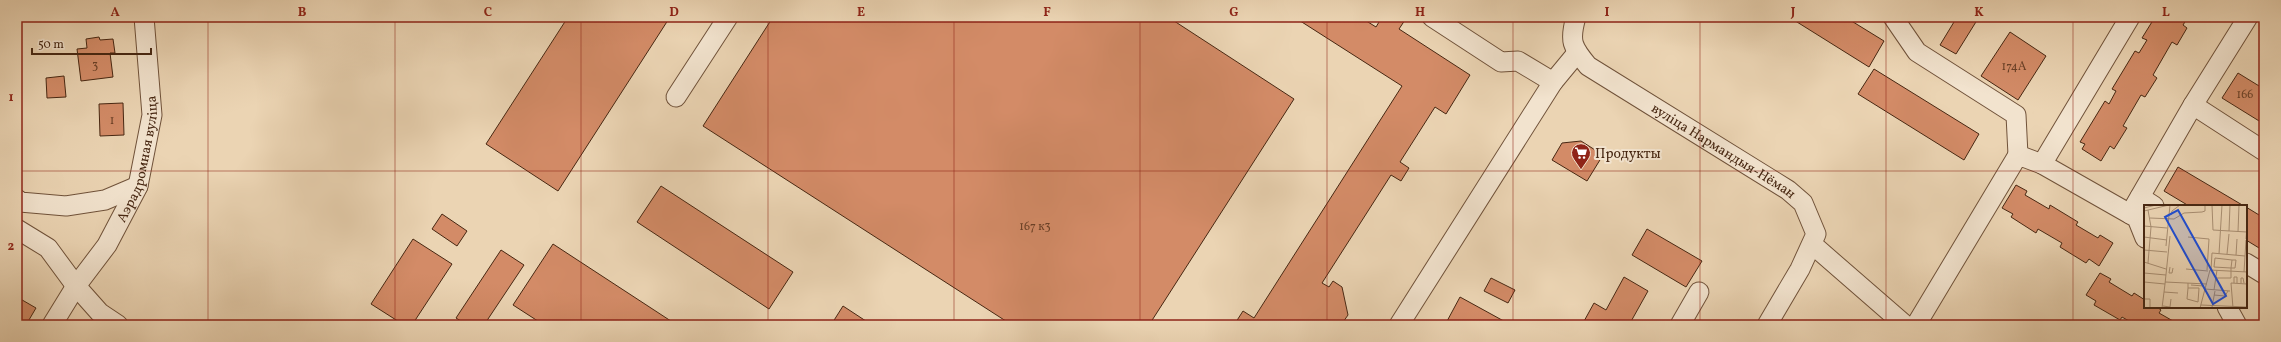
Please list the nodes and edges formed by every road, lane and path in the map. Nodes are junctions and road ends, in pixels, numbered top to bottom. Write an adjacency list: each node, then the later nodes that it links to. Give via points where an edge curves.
1 (144, 17): 17 (street, Аэрадромная вуліца, via 152,115)
2 (728, 17): 12 (street)
3 (1432, 17): 11 (street, via 1501,62 1518,61)
4 (1576, 17): 10 (street, вуліца Нармандыя-Нёман, via 1571,35)
5 (1893, 17): 15 (street, via 1917,52 2016,115)
6 (2130, 17): 16 (street)
7 (2248, 17): 13 (street)
8 (2257, 17): 9 (street)
9 (2264, 21)
10 (1577, 53): 11 (street); 23 (street, вуліца Нармандыя-Нёман, via 1588,66 1788,190 1803,203 1816,234)
11 (1553, 82): 31 (street)
12 (676, 97)
13 (2193, 105): 14 (street); 19 (street)
14 (2264, 151)
15 (2018, 155): 16 (street); 35 (street)
16 (2042, 164): 20 (street)
17 (138, 186): 18 (street, via 105,200 66,206 20,202); 26 (street, Аэрадромная вуліца, via 107,245)
18 (17, 199)
19 (2147, 202): 20 (street)
20 (2130, 214): 22 (street, via 2137,218)
21 (17, 229): 26 (street, via 48,248)
22 (2144, 236)
23 (1813, 244): 33 (street); 34 (street)
24 (2247, 264): 25 (street)
25 (2264, 274)
26 (76, 286): 29 (street, Аэрадромная вуліца); 30 (street, via 100,313)
27 (1699, 292): 32 (street)
28 (2228, 308): 36 (street)
29 (52, 325)
30 (118, 325)
31 (1399, 325)
32 (1680, 325)
33 (1767, 325)
34 (1905, 325)
35 (1916, 325)
36 (2237, 325)

